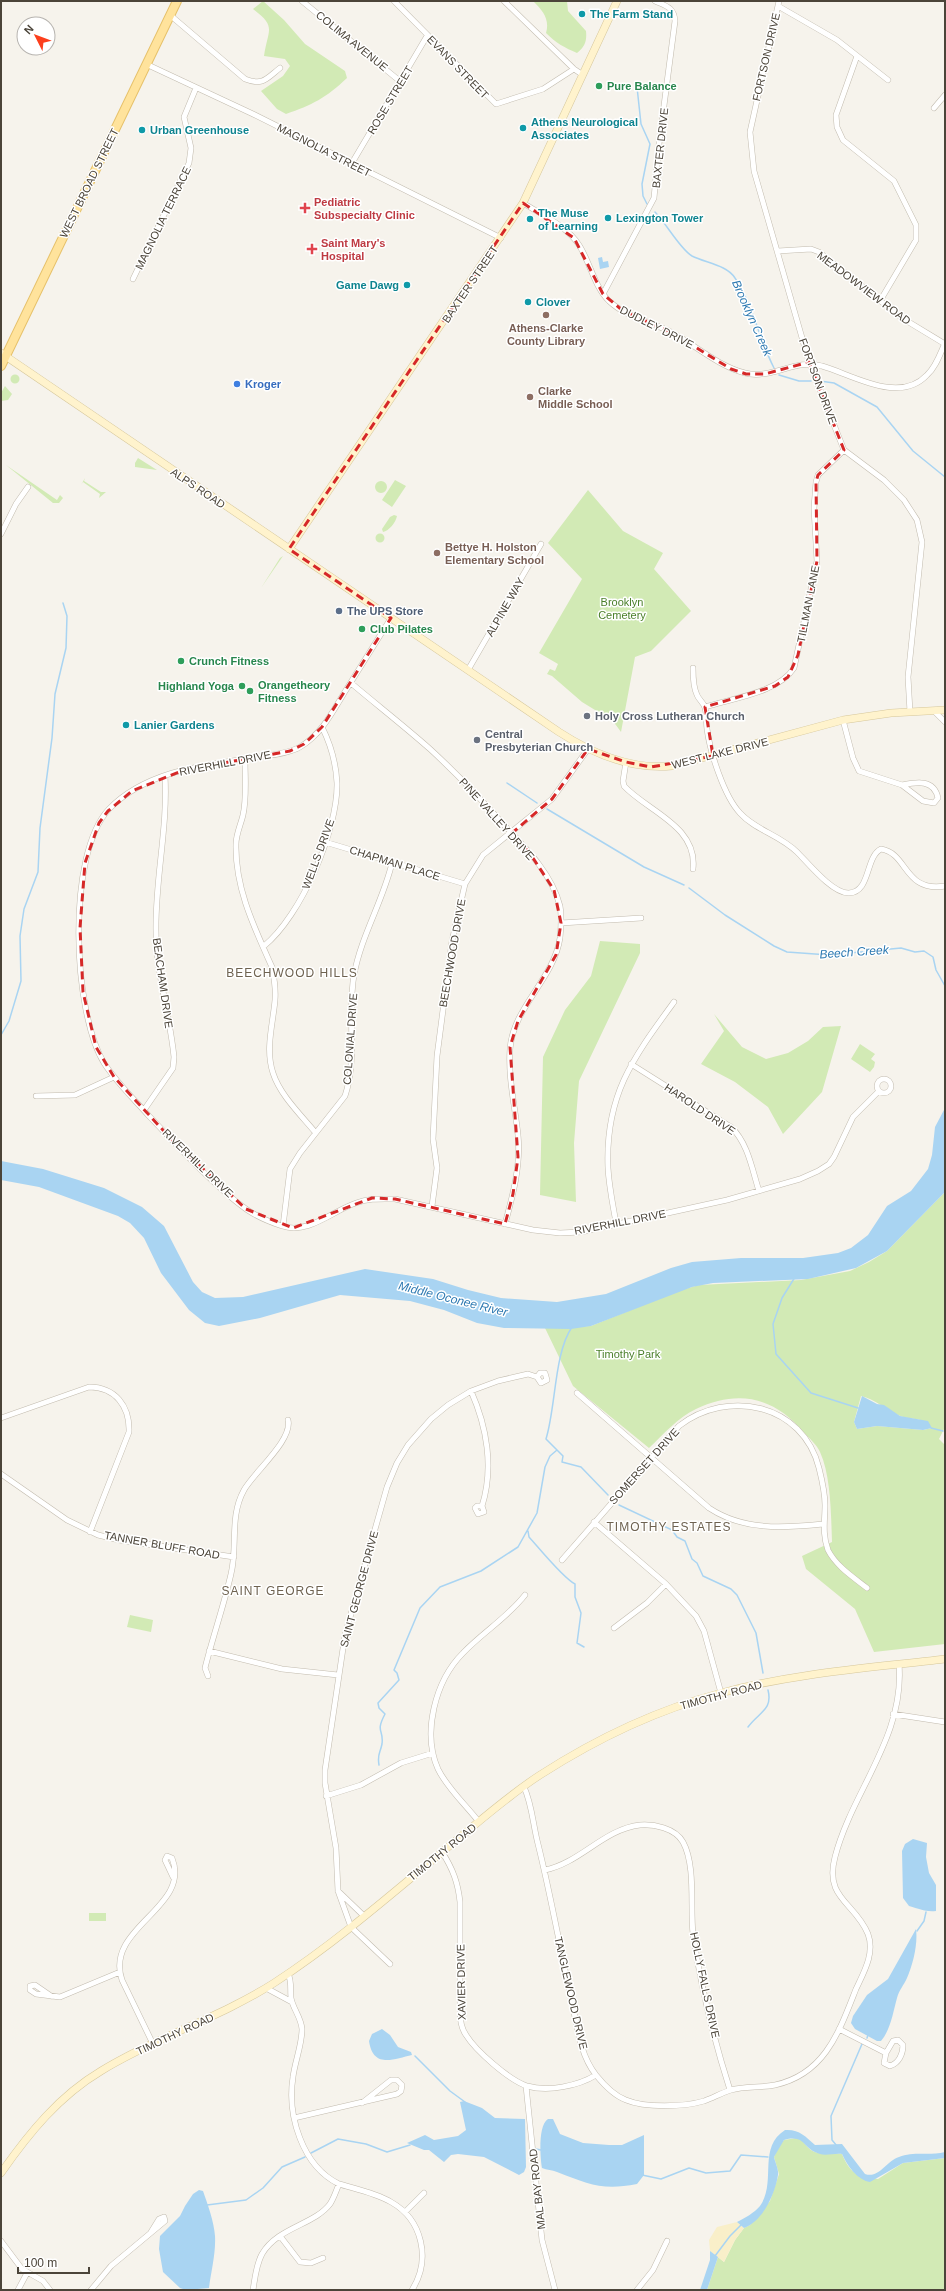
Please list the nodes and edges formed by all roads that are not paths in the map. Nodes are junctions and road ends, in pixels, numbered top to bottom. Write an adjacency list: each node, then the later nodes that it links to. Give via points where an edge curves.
1 (177, 1): 8 (main road, WEST BROAD STREET)
2 (302, 1): 16 (street, COLIMA AVENUE)
3 (394, 1): 9 (street, EVANS STREET)
4 (504, 1): 13 (street)
5 (617, 1): 14 (main road, BAXTER STREET)
6 (655, 1): 25 (street, BAXTER DRIVE, via 675,12 675,21 654,198)
7 (779, 3): 10 (street); 23 (street, FORTSON DRIVE, via 749,140 754,171)
8 (170, 15): 11 (main road, WEST BROAD STREET); 12 (street, via 244,79 254,83 263,82)
9 (428, 36): 13 (street, EVANS STREET, via 496,104 543,89); 16 (street, ROSE STREET)
10 (857, 56): 15 (street); 26 (street, via 836,115 837,127 842,140 894,182 916,225 916,240)
11 (146, 64): 17 (street, MAGNOLIA STREET); 28 (main road, WEST BROAD STREET)
12 (280, 68)
13 (574, 69): 14 (street)
14 (583, 75): 21 (main road, BAXTER STREET)
15 (888, 80)
16 (401, 82): 20 (street, ROSE STREET)
17 (196, 88): 20 (street, MAGNOLIA STREET); 24 (street, MAGNOLIA TERRACE, via 184,117 192,148 189,163)
18 (945, 95): 19 (street)
19 (934, 108)
20 (352, 163): 22 (street, MAGNOLIA STREET)
21 (523, 203): 22 (main road, BAXTER STREET); 25 (street, DUDLEY DRIVE, via 574,238)
22 (501, 238): 35 (main road, BAXTER STREET)
23 (778, 251): 26 (street, MEADOWVIEW ROAD, via 811,249 820,252); 29 (street, FORTSON DRIVE)
24 (134, 279)
25 (603, 294): 29 (street, DUDLEY DRIVE, via 623,311 669,331 731,369 746,374 765,374)
26 (880, 301): 27 (street, MEADOWVIEW ROAD)
27 (945, 344): 29 (street, via 935,364 921,381 901,386 868,384)
28 (3, 355): 30 (main road, WEST BROAD STREET); 35 (main road, ALPS ROAD)
29 (809, 362): 31 (street, FORTSON DRIVE)
30 (1, 366)
31 (844, 450): 40 (street, TILLMAN LANE, via 818,475 816,482 814,508 817,561 794,668 788,677 775,686); 42 (street, FORTSON DRIVE, via 894,490 913,511 917,520 922,542 908,677)
32 (28, 486): 33 (street)
33 (1, 534)
34 (541, 544): 38 (street, ALPINE WAY)
35 (289, 549): 36 (main road, ALPS ROAD)
36 (391, 618): 38 (main road, WEST LAKE DRIVE); 39 (street, RIVERHILL DRIVE)
37 (693, 668): 40 (street, via 692,680 697,695)
38 (468, 670): 47 (main road, WEST LAKE DRIVE)
39 (350, 683): 46 (street, RIVERHILL DRIVE); 53 (street, PINE VALLEY DRIVE, via 430,749 468,785)
40 (705, 707): 48 (street)
41 (945, 710): 43 (main road, WEST LAKE DRIVE)
42 (910, 712): 43 (main road, WEST LAKE DRIVE); 44 (main road, WEST LAKE DRIVE)
43 (935, 712): 45 (street)
44 (843, 720): 48 (main road, WEST LAKE DRIVE); 52 (street, via 858,770 862,774)
45 (945, 722)
46 (322, 727): 49 (street, RIVERHILL DRIVE, via 314,737 298,748); 54 (street, WELLS DRIVE, via 334,758 337,784 336,799)
47 (588, 749): 50 (main road, WEST LAKE DRIVE); 53 (street, BEECHWOOD DRIVE, via 552,798)
48 (712, 756): 50 (main road, WEST LAKE DRIVE, via 662,767); 58 (street, via 729,799 740,814 786,841 838,890 855,892 860,887 874,854 881,849 890,853 922,886)
49 (245, 759): 51 (street, RIVERHILL DRIVE, via 202,765); 61 (street, via 244,814 236,842 238,881)
50 (626, 762): 56 (street, via 624,786 661,813 680,832 692,851)
51 (165, 776): 64 (street, RIVERHILL DRIVE, via 132,791 108,811 92,839 85,863 80,928 83,992 96,1047); 67 (street, BEACHAM DRIVE, via 165,820 156,932 173,1068)
52 (902, 785): 52 (street, via 923,801 934,803 938,798 929,784 923,782)
53 (512, 833): 57 (street, BEECHWOOD DRIVE, via 483,855); 60 (street, PINE VALLEY DRIVE, via 531,855 554,890 560,908)
54 (325, 842): 55 (street, CHAPMAN PLACE); 61 (street, WELLS DRIVE, via 301,901 288,921)
55 (392, 863): 57 (street, CHAPMAN PLACE); 68 (street, COLONIAL DRIVE, via 354,975 348,1087 345,1096)
56 (693, 869)
57 (465, 884): 70 (street, BEECHWOOD DRIVE, via 452,940 437,1056 433,1139 436,1168)
58 (945, 886)
59 (641, 918): 60 (street)
60 (561, 923): 72 (street, PINE VALLEY DRIVE, via 556,955 518,1021 510,1047 518,1157 513,1194)
61 (264, 946): 68 (street, via 274,978 271,1066 278,1084)
62 (674, 1002): 63 (street)
63 (631, 1064): 69 (street, HAROLD DRIVE, via 735,1130 743,1141); 71 (street, via 616,1098 608,1143 608,1170)
64 (114, 1077): 66 (street, via 75,1095); 67 (street, RIVERHILL DRIVE)
65 (879, 1090): 69 (street, RIVERHILL DRIVE, via 853,1117 829,1164 800,1179)
66 (36, 1096)
67 (144, 1110): 73 (street, RIVERHILL DRIVE, via 173,1141 246,1209)
68 (315, 1132): 73 (street, COLONIAL DRIVE, via 290,1169)
69 (759, 1191): 71 (street, RIVERHILL DRIVE)
70 (432, 1206): 72 (street, RIVERHILL DRIVE); 73 (street, RIVERHILL DRIVE, via 395,1199 372,1198 303,1227)
71 (616, 1223): 72 (street, RIVERHILL DRIVE, via 581,1232 560,1233)
72 (505, 1224)
73 (283, 1226)
74 (537, 1377): 75 (street, SAINT GEORGE DRIVE, via 528,1374)
75 (471, 1391): 81 (street, via 485,1433 488,1461 487,1485); 94 (street, SAINT GEORGE DRIVE, via 435,1415 408,1445 397,1463 383,1500 353,1604)
76 (577, 1393): 79 (street)
77 (1, 1418): 84 (street, TANNER BLUFF ROAD, via 89,1387 102,1388 119,1399 128,1416 129,1432)
78 (288, 1420): 85 (street, via 289,1427 285,1437 251,1479 240,1498 234,1528)
79 (651, 1458): 82 (street, SOMERSET DRIVE); 83 (street, via 709,1508 733,1521 778,1527); 83 (street, SOMERSET DRIVE, via 679,1426 699,1413 738,1405 765,1410 790,1424 812,1451 824,1498)
80 (1, 1474): 84 (street, TANNER BLUFF ROAD, via 67,1520)
81 (482, 1506)
82 (594, 1522): 86 (street, SOMERSET DRIVE); 87 (street)
83 (823, 1524): 88 (street, SOMERSET DRIVE, via 825,1540 834,1559)
84 (90, 1532): 85 (street, TANNER BLUFF ROAD, via 119,1540)
85 (234, 1558): 91 (street)
86 (562, 1560)
87 (666, 1584): 90 (street); 96 (street, via 701,1622)
88 (867, 1588)
89 (525, 1596): 99 (street, via 508,1615 462,1653 446,1675 434,1712)
90 (614, 1628)
91 (209, 1652): 94 (street, via 282,1669); 95 (street, via 205,1668)
92 (945, 1659): 93 (main road, TIMOTHY ROAD)
93 (898, 1664): 96 (main road, TIMOTHY ROAD, via 778,1680); 97 (street, TANGLEWOOD DRIVE, via 898,1687)
94 (338, 1675): 101 (street, SAINT GEORGE DRIVE, via 325,1770)
95 (208, 1676)
96 (721, 1693): 100 (main road, TIMOTHY ROAD, via 659,1713 612,1734)
97 (893, 1714): 98 (street); 115 (street, TANGLEWOOD DRIVE, via 880,1756 842,1834 833,1867 835,1890 864,1926 871,1948)
98 (945, 1722)
99 (432, 1753): 101 (street, via 401,1763 361,1786); 102 (street, via 444,1779)
100 (524, 1787): 102 (main road, TIMOTHY ROAD); 104 (street, TANGLEWOOD DRIVE)
101 (326, 1796): 106 (street, SAINT GEORGE DRIVE, via 335,1842)
102 (479, 1822): 103 (main road, TIMOTHY ROAD)
103 (442, 1852): 107 (main road, TIMOTHY ROAD); 119 (street, XAVIER DRIVE, via 455,1876 459,1894 460,2011 463,2030 483,2054)
104 (545, 1870): 118 (street, TANGLEWOOD DRIVE, via 578,2028 586,2056); 120 (street, HOLLY FALLS DRIVE, via 572,1861 614,1834 630,1827 653,1826 679,1836 685,1846 688,1861 693,1933 700,1971)
105 (173, 1877): 110 (street, via 165,1899 125,1944 120,1956)
106 (338, 1891): 107 (street); 108 (street, SAINT GEORGE DRIVE)
107 (364, 1916): 108 (main road, TIMOTHY ROAD)
108 (351, 1927): 109 (street); 111 (main road, TIMOTHY ROAD)
109 (390, 1964)
110 (120, 1972): 113 (street, via 65,1996); 116 (street)
111 (288, 1974): 112 (main road, TIMOTHY ROAD); 114 (street)
112 (266, 1988): 114 (street); 116 (main road, TIMOTHY ROAD, via 227,2010)
113 (51, 1996)
114 (292, 2002): 122 (street, via 302,2032 292,2078)
115 (839, 2029): 117 (street); 120 (street, TANGLEWOOD DRIVE, via 822,2058 803,2073 778,2084)
116 (153, 2044): 123 (main road, TIMOTHY ROAD, via 100,2072 67,2095 38,2123)
117 (886, 2053): 117 (street, via 884,2063 894,2065 900,2057 903,2045 898,2040 893,2041)
118 (596, 2075): 119 (street, XAVIER DRIVE, via 583,2082 568,2085 545,2088); 120 (street, TANGLEWOOD DRIVE, via 621,2098 643,2104 693,2104)
119 (526, 2086): 138 (street, MAL BAY ROAD, via 542,2240)
120 (730, 2090)
121 (362, 2103): 121 (street, via 397,2094 402,2090 402,2085 397,2080 391,2080); 122 (street)
122 (294, 2118): 124 (street, via 311,2161 322,2174)
123 (1, 2173)
124 (339, 2184): 126 (street, via 388,2200); 128 (street, via 333,2199 325,2209)
125 (424, 2193): 126 (street)
126 (405, 2212): 137 (street, via 418,2231 423,2256 421,2270)
127 (151, 2232): 135 (street, via 111,2266)
128 (280, 2236): 131 (street, via 300,2262 311,2264); 136 (street, via 270,2243 261,2255)
129 (1, 2241): 132 (street, via 17,2264)
130 (667, 2241): 139 (street, via 653,2270)
131 (323, 2258)
132 (27, 2273): 133 (street); 134 (street, via 43,2281)
133 (18, 2290)
134 (50, 2290)
135 (91, 2290)
136 (254, 2290)
137 (412, 2290)
138 (555, 2290)
139 (637, 2290)

